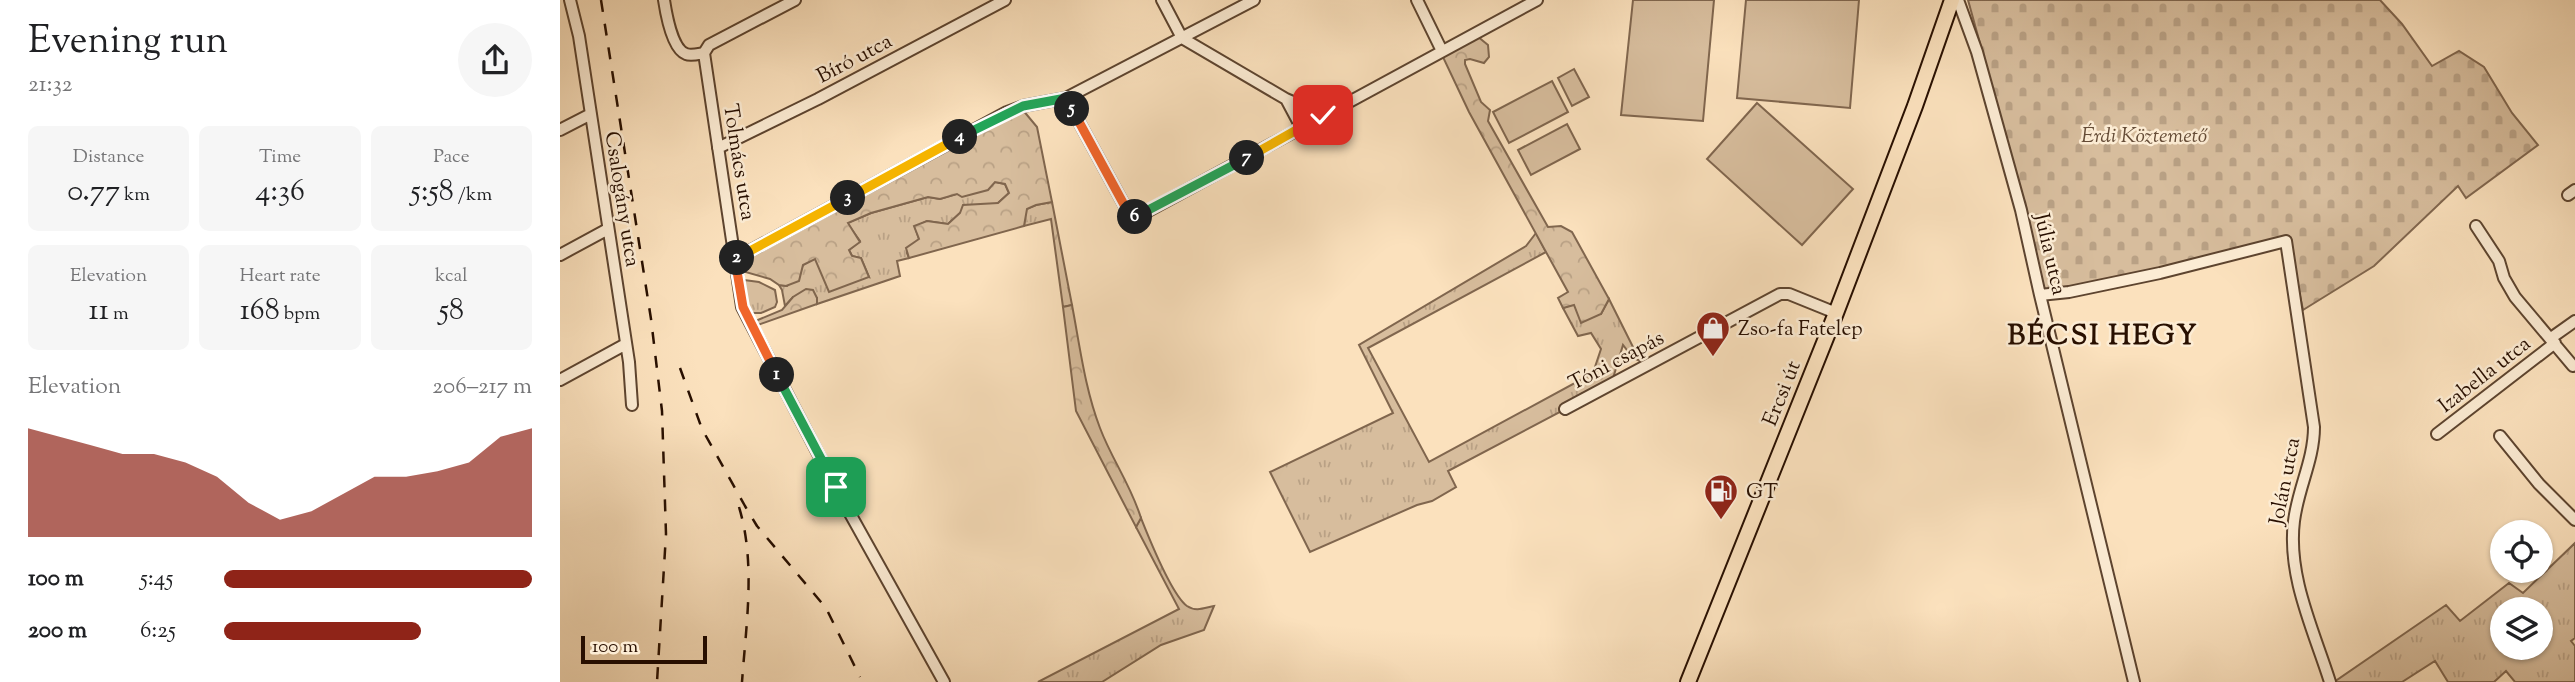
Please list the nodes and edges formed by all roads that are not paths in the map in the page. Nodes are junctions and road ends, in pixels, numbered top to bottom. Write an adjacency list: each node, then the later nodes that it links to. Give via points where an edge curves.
1 (570, 0): 16 (street, Csalogány utca)
2 (664, 0): 13 (street, via 682,52)
3 (795, 0): 13 (street, via 709,45)
4 (1005, 0): 20 (street, Bíró utca)
5 (1162, 0): 11 (street)
6 (1254, 0): 11 (street)
7 (1417, 0): 12 (street)
8 (1537, 0): 12 (street)
9 (1952, 0): 26 (main road, Ercsi út)
10 (1958, 0): 25 (street, Júlia utca, via 2003,138)
11 (1182, 38): 14 (street); 15 (street)
12 (1442, 51): 17 (street)
13 (704, 53): 20 (street, Tolmács utca)
14 (1066, 98): 18 (street, via 1133,217); 24 (street, via 1007,112)
15 (1286, 99): 17 (street); 18 (street)
16 (591, 114): 19 (street); 22 (street, Csalogány utca)
17 (1323, 115): 18 (street)
18 (1302, 128)
19 (560, 130)
20 (718, 148): 24 (street, Tolmács utca)
21 (2476, 226): 28 (street, via 2510,288)
22 (608, 229): 23 (street); 29 (street, Csalogány utca)
23 (560, 255)
24 (735, 259): 37 (street, Tolmács utca, via 739,296 748,319)
25 (2040, 295): 39 (street, Júlia utca); 40 (street, Jolán utca, via 2160,273 2286,242 2314,434 2294,518 2293,551 2298,583)
26 (1836, 313): 33 (street, Tóni csapás, via 1780,294); 38 (main road, Ercsi út)
27 (2575, 321): 28 (street, Izabella utca)
28 (2553, 341): 30 (street); 34 (street, Izabella utca)
29 (626, 344): 31 (street); 32 (street, Csalogány utca)
30 (2573, 366)
31 (560, 380)
32 (632, 405)
33 (1565, 409)
34 (2437, 434)
35 (2500, 436): 36 (street)
36 (2575, 520)
37 (944, 682)
38 (1688, 682)
39 (2134, 682)
40 (2330, 682)

